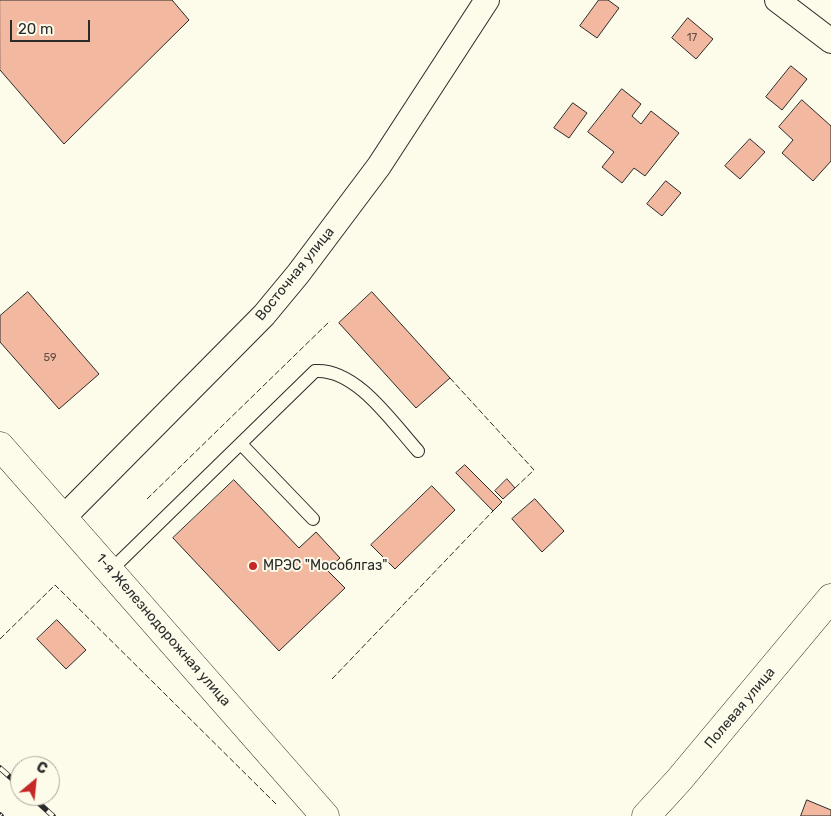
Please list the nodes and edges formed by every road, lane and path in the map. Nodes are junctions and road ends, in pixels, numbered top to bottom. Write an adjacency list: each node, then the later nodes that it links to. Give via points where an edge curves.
1 (487, 0): 7 (street, Восточная улица, via 379,166 298,274 264,315)
2 (777, 0): 3 (street)
3 (831, 42)
4 (241, 444): 6 (lane, via 315,371 328,370 356,385); 8 (lane); 9 (lane)
5 (0, 446): 7 (main road, 1-я Железнодорожная улица)
6 (418, 451)
7 (64, 517): 9 (main road, 1-я Железнодорожная улица)
8 (313, 519)
9 (111, 570): 11 (main road, 1-я Железнодорожная улица)
10 (831, 598): 12 (main road, Полевая улица)
11 (325, 816)
12 (646, 816)

